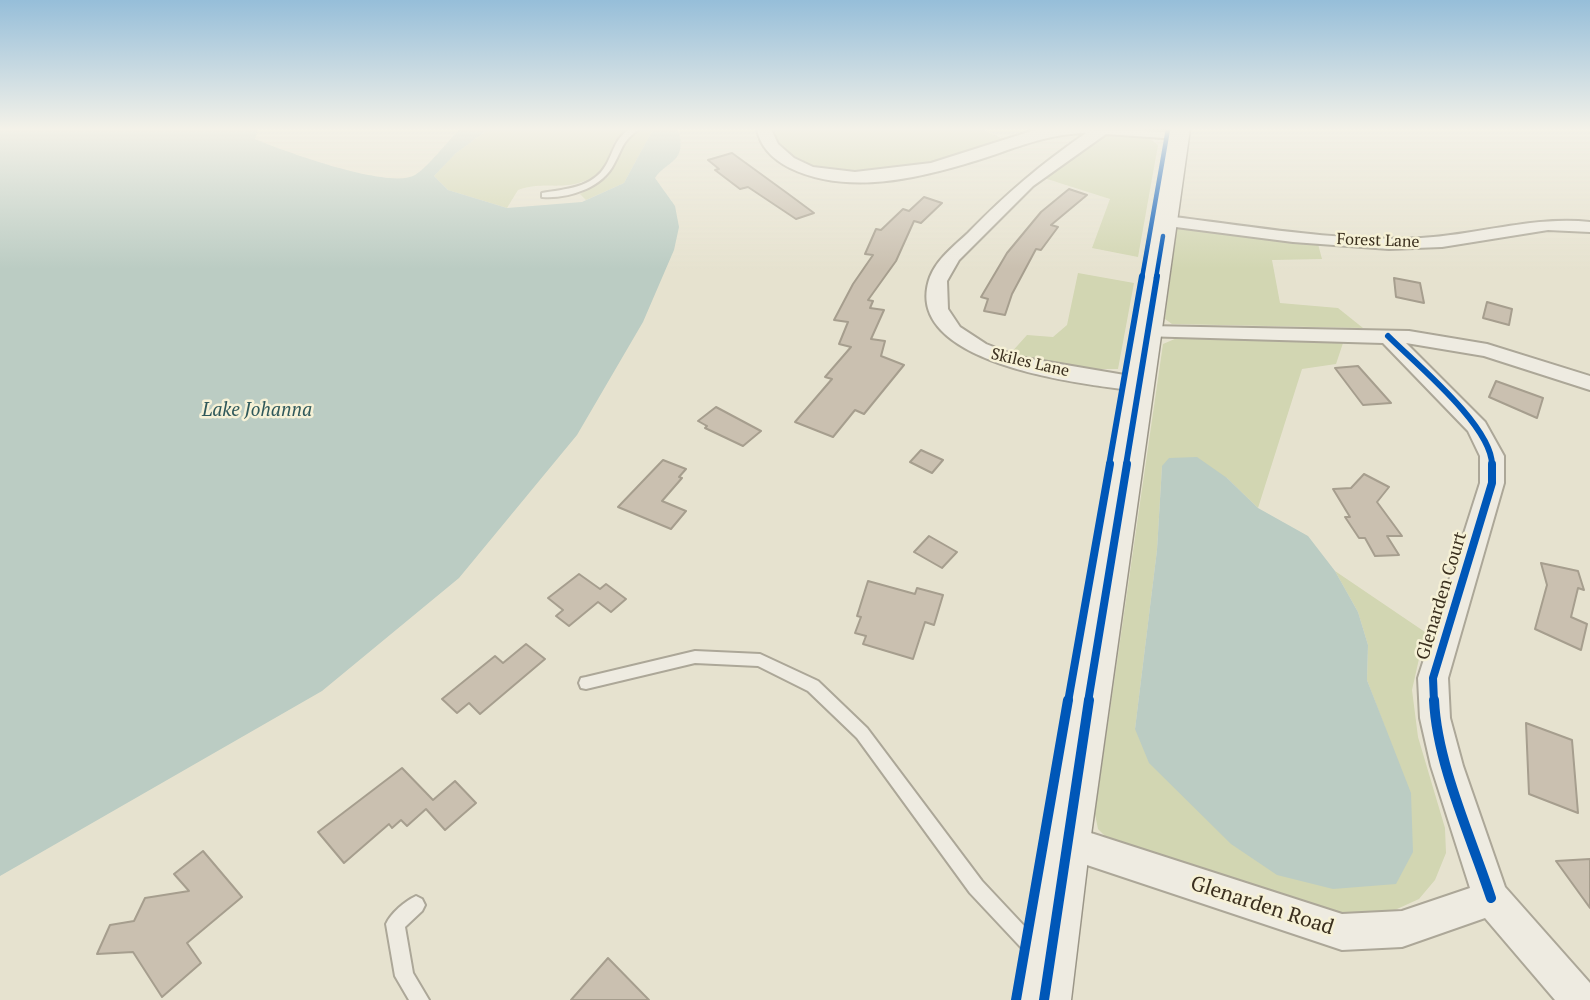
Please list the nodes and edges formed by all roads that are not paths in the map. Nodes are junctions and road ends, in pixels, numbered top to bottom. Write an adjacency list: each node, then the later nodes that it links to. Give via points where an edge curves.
1 (601, 176): 6 (lane, via 568,192)
2 (830, 176): 3 (street)
3 (869, 176)
4 (1037, 176): 12 (street, Skiles Lane, via 950,260 938,280 937,298 951,328 969,345 992,356)
5 (1172, 176): 7 (street)
6 (545, 195)
7 (1166, 221): 8 (street, Forest Lane, via 1367,243 1446,242 1547,225); 9 (street)
8 (1590, 228)
9 (1148, 332): 10 (street); 12 (street)
10 (1388, 336): 11 (street, via 1487,350); 15 (street, Glenarden Court, via 1477,427 1493,456 1492,483 1433,678 1435,718 1447,766)
11 (1590, 383)
12 (1140, 384): 14 (street)
13 (586, 683): 17 (lane, via 695,657 760,660 813,686 862,733)
14 (1066, 842): 15 (street, Glenarden Road, via 1342,932 1402,929); 17 (street)
15 (1492, 898): 19 (street)
16 (416, 905): 18 (lane, via 395,924 404,976)
17 (1046, 982)
18 (420, 1000)
19 (1580, 1000)

